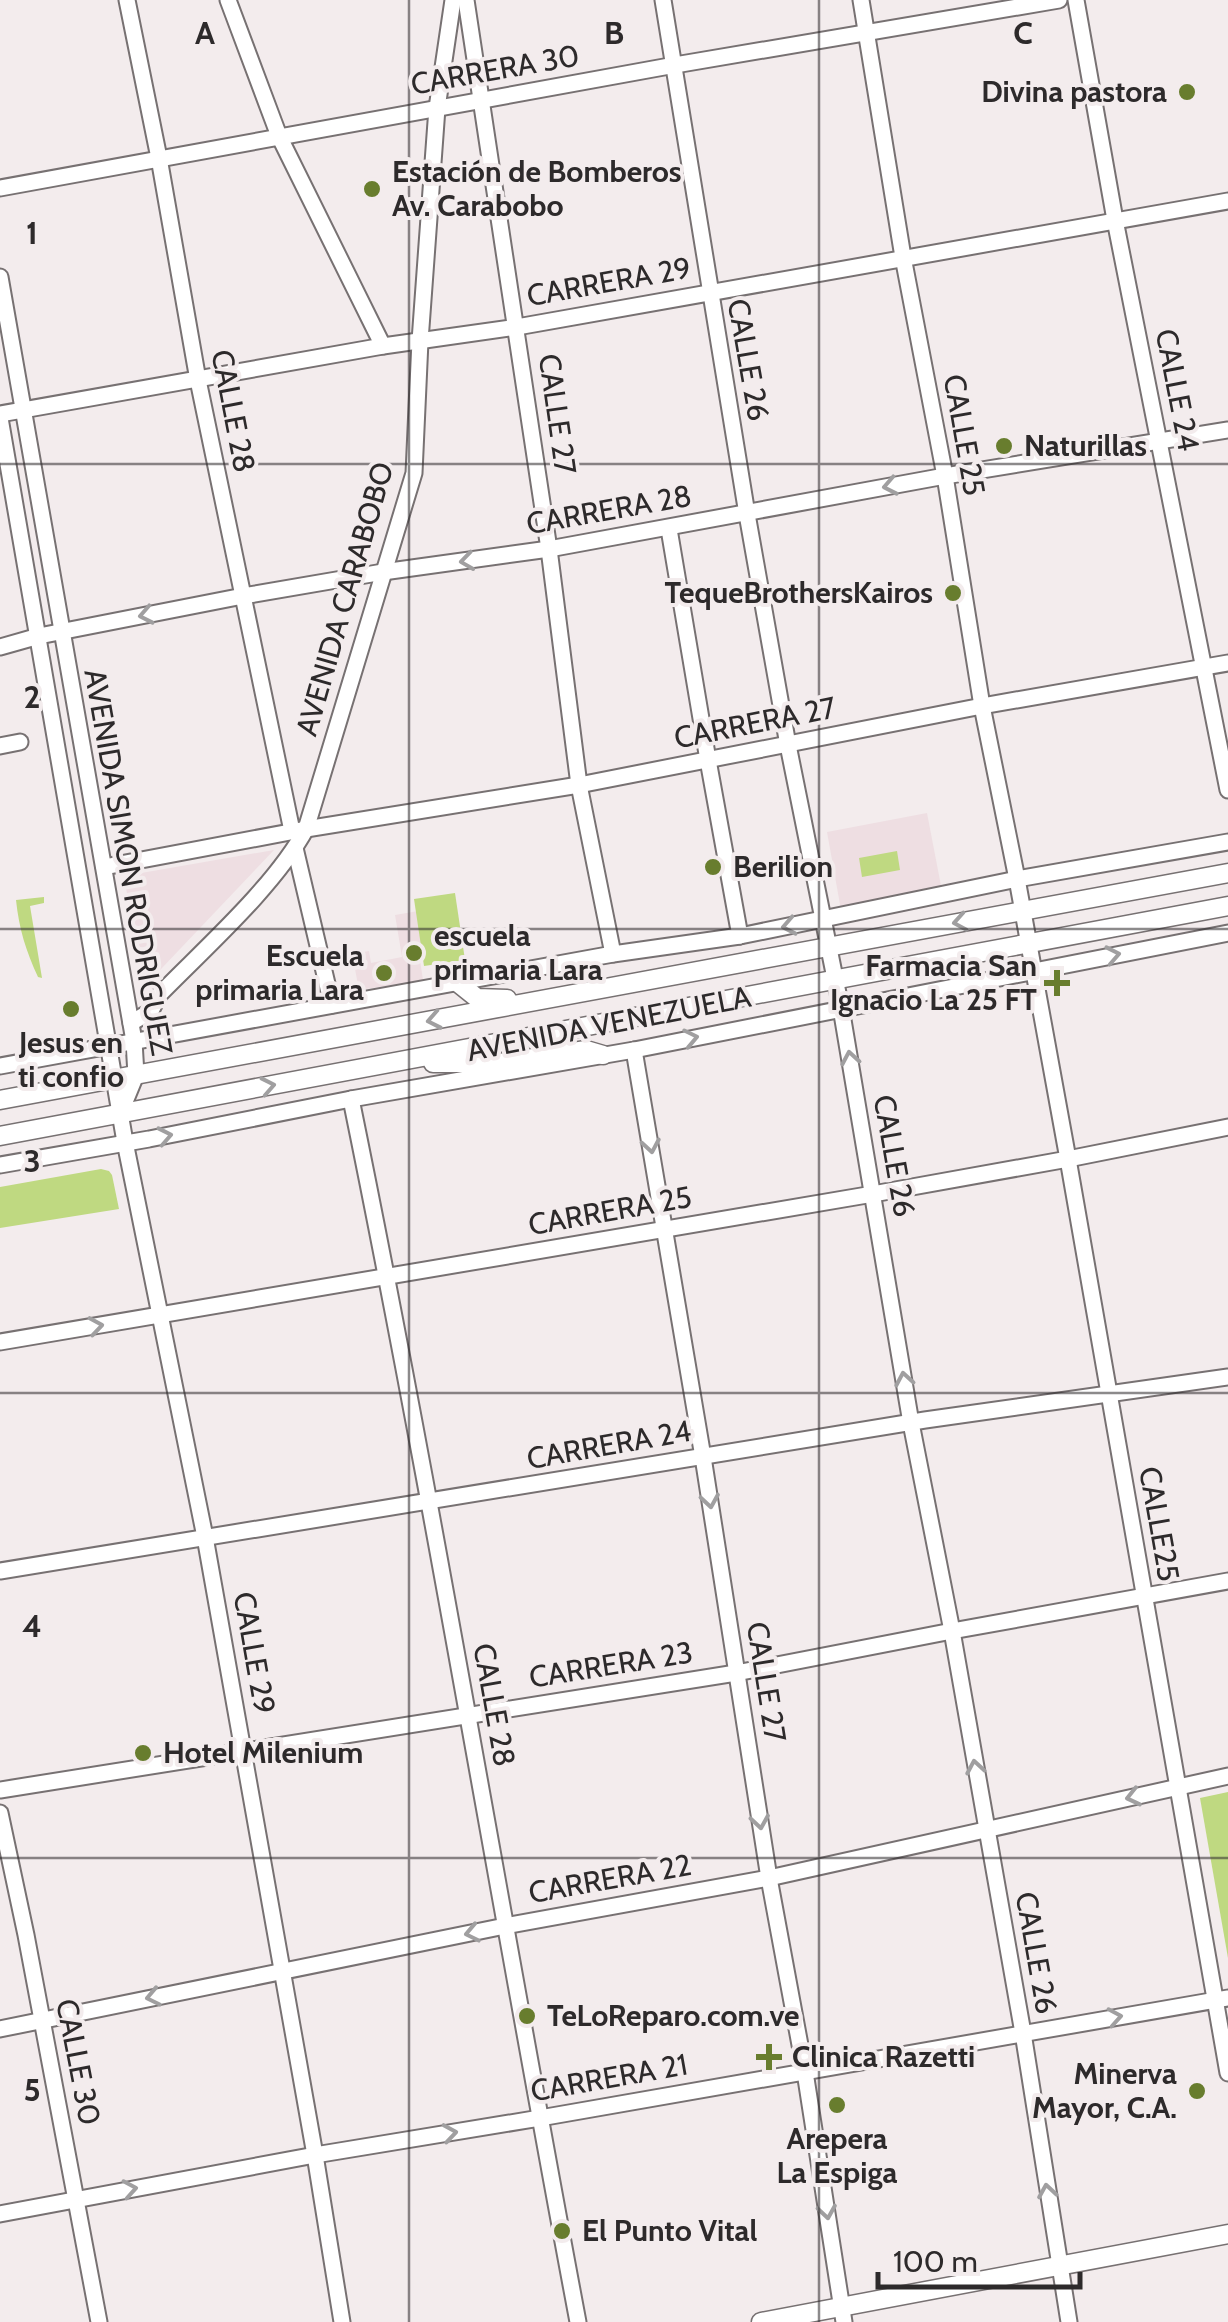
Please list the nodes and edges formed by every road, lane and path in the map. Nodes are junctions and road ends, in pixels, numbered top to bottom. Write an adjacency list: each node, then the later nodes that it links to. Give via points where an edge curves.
1 (127, 0): 14 (street, CALLE 28)
2 (228, 0): 13 (street)
3 (453, 0): 12 (street, AVENIDA CARABOBO)
4 (466, 0): 11 (street, CALLE 27)
5 (663, 0): 10 (street, CALLE 26)
6 (860, 0): 9 (street, CALLE 25)
7 (1059, 0): 9 (street, CARRERA 30)
8 (1076, 0): 17 (street, CALLE 24)
9 (866, 32): 10 (street, CARRERA 30); 18 (street, CALLE 25)
10 (674, 65): 11 (street, CARRERA 30); 20 (street, CALLE 26)
11 (481, 101): 12 (street, CARRERA 30); 21 (street, CALLE 27)
12 (437, 108): 13 (street, CARRERA 30); 22 (street, AVENIDA CARABOBO)
13 (279, 136): 14 (street, CARRERA 30); 23 (street)
14 (159, 158): 15 (street, CARRERA 30); 24 (street, CALLE 28)
15 (0, 188)
16 (1228, 201): 17 (street, CARRERA 29)
17 (1114, 220): 18 (street, CARRERA 29); 28 (street, CALLE 24)
18 (903, 257): 20 (street, CARRERA 29); 29 (street, CALLE 25)
19 (0, 277): 25 (street, AVENIDA SIMON RODRIGUEZ)
20 (709, 291): 21 (street, CARRERA 29); 30 (street, CALLE 26)
21 (517, 327): 22 (street, CARRERA 29); 32 (street, CALLE 27)
22 (420, 341): 23 (street, CARRERA 29); 33 (street, AVENIDA CARABOBO, via 414,473)
23 (382, 346): 24 (street, CARRERA 29)
24 (198, 380): 25 (street, CARRERA 29); 34 (street, CALLE 28)
25 (22, 411): 26 (street, CARRERA 29); 35 (street, AVENIDA SIMON RODRIGUEZ)
26 (0, 416): 36 (street, AVENIDA SIMON RODRIGUEZ)
27 (1228, 430): 28 (street, CARRERA 28)
28 (1160, 441): 29 (street, CARRERA 28); 39 (street, CALLE 24)
29 (945, 476): 30 (street, CARRERA 28, one-way to 30); 40 (street, CALLE 25)
30 (747, 514): 31 (street, CARRERA 28); 42 (street, CALLE 26)
31 (669, 528): 32 (street, CARRERA 28); 44 (street)
32 (549, 550): 33 (street, CARRERA 28, one-way to 33); 45 (street, CALLE 27)
33 (383, 572): 34 (street, CARRERA 28); 47 (street, AVENIDA CARABOBO)
34 (242, 596): 35 (street, CARRERA 28, one-way to 35); 47 (street, CALLE 28)
35 (61, 632): 36 (street, CARRERA 28); 49 (street, AVENIDA SIMON RODRIGUEZ)
36 (39, 636): 37 (street, CARRERA 28); 70 (street, AVENIDA SIMON RODRIGUEZ)
37 (0, 646)
38 (1228, 664): 39 (street, CARRERA 27)
39 (1204, 668): 40 (street, CARRERA 27); 46 (street, CALLE 24)
40 (982, 706): 42 (street, CARRERA 27); 51 (street, CALLE 25)
41 (20, 742): 43 (street)
42 (788, 745): 44 (street, CARRERA 27); 54 (street, CALLE 26)
43 (0, 746)
44 (708, 760): 45 (street, CARRERA 27); 56 (street)
45 (579, 784): 47 (street, CARRERA 27); 59 (street, CALLE 27)
46 (1228, 790)
47 (298, 836): 49 (street, CARRERA 27); 64 (street, CALLE 28); 66 (street, AVENIDA CARABOBO, via 249,902)
48 (1228, 842): 51 (street, AVENIDA VENEZUELA)
49 (104, 868): 67 (street, AVENIDA SIMON RODRIGUEZ)
50 (1228, 873): 53 (street, AVENIDA VENEZUELA)
51 (1017, 879): 53 (street, CALLE 25); 54 (street, AVENIDA VENEZUELA)
52 (1228, 906): 57 (street, AVENIDA VENEZUELA)
53 (1021, 911): 57 (street, CALLE 25); 58 (street, AVENIDA VENEZUELA, one-way to 58)
54 (825, 919): 56 (street, AVENIDA VENEZUELA, one-way to 56); 58 (street, CALLE 26)
55 (1228, 933): 60 (street, AVENIDA VENEZUELA, one-way to 55)
56 (740, 936): 59 (street, AVENIDA VENEZUELA)
57 (1027, 943): 60 (street, CALLE25); 61 (street, AVENIDA VENEZUELA)
58 (829, 946): 61 (street, CALLE 26); 63 (street, AVENIDA VENEZUELA)
59 (613, 954): 62 (street, AVENIDA VENEZUELA)
60 (1034, 977): 65 (street, AVENIDA VENEZUELA); 83 (street, CALLE25)
61 (835, 978): 65 (street, CALLE 26); 73 (street, AVENIDA VENEZUELA)
62 (456, 982): 63 (street, via 477,998 513,1000); 64 (street, AVENIDA VENEZUELA)
63 (636, 982): 75 (street, AVENIDA VENEZUELA, one-way to 75)
64 (332, 1005): 68 (street, AVENIDA VENEZUELA)
65 (842, 1008): 71 (street, AVENIDA VENEZUELA, one-way to 65); 85 (street, CALLE 26, one-way to 65)
66 (150, 1010): 67 (street, AVENIDA CARABOBO); 68 (street)
67 (131, 1023): 69 (street, AVENIDA SIMON RODRIGUEZ)
68 (162, 1036): 69 (street, AVENIDA VENEZUELA)
69 (134, 1041): 70 (street, AVENIDA VENEZUELA); 75 (street, AVENIDA SIMON RODRIGUEZ)
70 (110, 1046): 74 (street, AVENIDA VENEZUELA); 76 (street, AVENIDA SIMON RODRIGUEZ)
71 (634, 1050): 72 (street, AVENIDA VENEZUELA); 86 (street, CALLE 27, one-way to 86)
72 (603, 1055): 73 (street, via 586,1050 500,1063); 77 (street, AVENIDA VENEZUELA)
73 (408, 1060): 79 (street, AVENIDA VENEZUELA, one-way to 73)
74 (0, 1066)
75 (136, 1075): 76 (street, AVENIDA VENEZUELA); 79 (street, AVENIDA SIMON RODRIGUEZ)
76 (114, 1079): 78 (street, AVENIDA VENEZUELA); 79 (street, AVENIDA SIMON RODRIGUEZ)
77 (351, 1098): 82 (street, AVENIDA VENEZUELA, one-way to 77); 87 (street, CALLE 28)
78 (0, 1100)
79 (120, 1114): 81 (street, AVENIDA VENEZUELA); 82 (street, CALLE 29)
80 (1228, 1126): 83 (street, CARRERA 25)
81 (0, 1136)
82 (125, 1142): 84 (street, AVENIDA VENEZUELA); 88 (street, CALLE 29)
83 (1068, 1159): 85 (street, CARRERA 25); 91 (street, CALLE25)
84 (0, 1165)
85 (873, 1194): 86 (street, CARRERA 25); 92 (street, CALLE 26, one-way to 85)
86 (665, 1230): 87 (street, CARRERA 25); 93 (street, CALLE 27)
87 (387, 1277): 88 (street, CARRERA 25); 94 (street, CALLE 28)
88 (160, 1315): 89 (street, CARRERA 25, one-way to 88); 95 (street, CALLE 29)
89 (0, 1342)
90 (1228, 1377): 91 (street, CARRERA 24)
91 (1109, 1392): 92 (street, CARRERA 24); 98 (street, CALLE25)
92 (911, 1422): 93 (street, CARRERA 24); 99 (street, CALLE 26)
93 (703, 1457): 94 (street, CARRERA 24); 100 (street, CALLE 27, one-way to 100)
94 (429, 1503): 95 (street, CARRERA 24); 101 (street, CALLE 28)
95 (205, 1537): 96 (street, CARRERA 24); 102 (street, CALLE 29)
96 (0, 1572)
97 (1228, 1581): 98 (street, CARRERA 23)
98 (1143, 1598): 99 (street, CARRERA 23); 104 (street, CALLE25)
99 (952, 1630): 100 (street, CARRERA 23); 107 (street, CALLE 26, one-way to 99)
100 (736, 1673): 101 (street, CARRERA 23); 108 (street, CALLE 27, one-way to 108)
101 (469, 1716): 102 (street, CARRERA 23); 109 (street, CALLE 28)
102 (243, 1750): 105 (street, CARRERA 23); 110 (street, CALLE 29)
103 (1228, 1776): 104 (street, CARRERA 22)
104 (1178, 1787): 107 (street, CARRERA 22, one-way to 107); 111 (street, CALLE25)
105 (0, 1790)
106 (0, 1812): 112 (street, CALLE 30)
107 (986, 1830): 108 (street, CARRERA 22); 114 (street, CALLE 26)
108 (769, 1878): 109 (street, CARRERA 22); 115 (street, CALLE 27)
109 (505, 1926): 110 (street, CARRERA 22, one-way to 110); 117 (street, CALLE 28)
110 (282, 1972): 112 (street, CARRERA 22, one-way to 112); 118 (street, CALLE 29)
111 (1222, 1999): 114 (street, CARRERA 21, one-way to 111); 116 (street, CALLE25)
112 (41, 2020): 113 (street, CARRERA 22); 119 (street, CALLE 30)
113 (0, 2029)
114 (1023, 2033): 115 (street, CARRERA 21); 122 (street, CALLE 26, one-way to 114)
115 (805, 2072): 117 (street, CARRERA 21); 123 (street, CALLE 27, one-way to 123)
116 (1228, 2073)
117 (540, 2118): 118 (street, CARRERA 21, one-way to 117); 126 (street, CALLE 28)
118 (315, 2155): 119 (street, CARRERA 21, one-way to 118); 125 (street, CALLE 29)
119 (76, 2199): 120 (street, CARRERA 21); 124 (street, CALLE 30)
120 (0, 2214)
121 (1228, 2234): 122 (street)
122 (1059, 2267): 123 (street); 128 (street, CALLE 26)
123 (842, 2314): 127 (street)
124 (98, 2322)
125 (342, 2322)
126 (578, 2322)
127 (761, 2322)
128 (1068, 2322)

